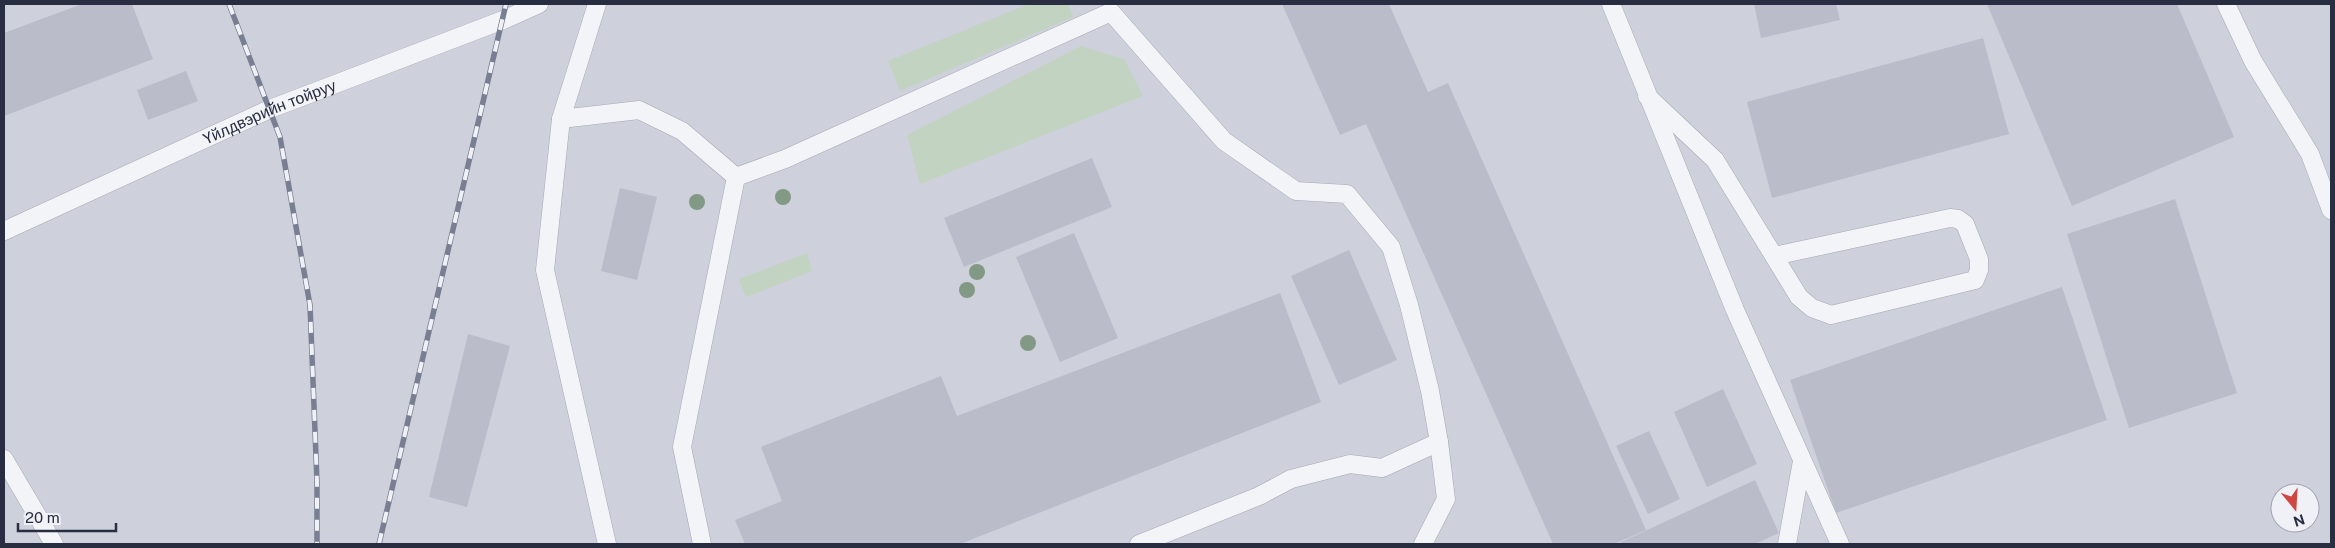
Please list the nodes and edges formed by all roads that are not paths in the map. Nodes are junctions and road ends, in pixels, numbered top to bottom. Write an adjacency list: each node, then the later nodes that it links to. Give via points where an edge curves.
1 (539, 4): 9 (lane, Үйлдвэрийн тойруу, via 270,109)
2 (597, 4): 6 (lane)
3 (1611, 4): 5 (lane)
4 (2226, 4): 8 (lane, via 2253,61 2310,154)
5 (1647, 96): 10 (lane, via 1715,160); 13 (lane, via 1735,310)
6 (561, 119): 7 (lane, via 639,110 682,131); 15 (lane, via 545,270)
7 (736, 177): 11 (lane, via 785,159 1111,12 1224,140 1296,191 1347,194 1391,247 1416,334); 16 (lane, via 682,447)
8 (2331, 210)
9 (4, 231)
10 (1774, 256): 10 (lane, via 1798,297 1812,308 1831,315 1975,280 1979,270 1979,258 1965,224 1950,218)
11 (1439, 442): 17 (lane, via 1382,468 1350,464 1291,479 1258,496); 18 (lane, via 1446,498)
12 (4, 459): 14 (lane)
13 (1802, 461): 19 (lane); 20 (lane)
14 (54, 544)
15 (607, 544)
16 (702, 544)
17 (1139, 544)
18 (1422, 544)
19 (1787, 544)
20 (1840, 544)

